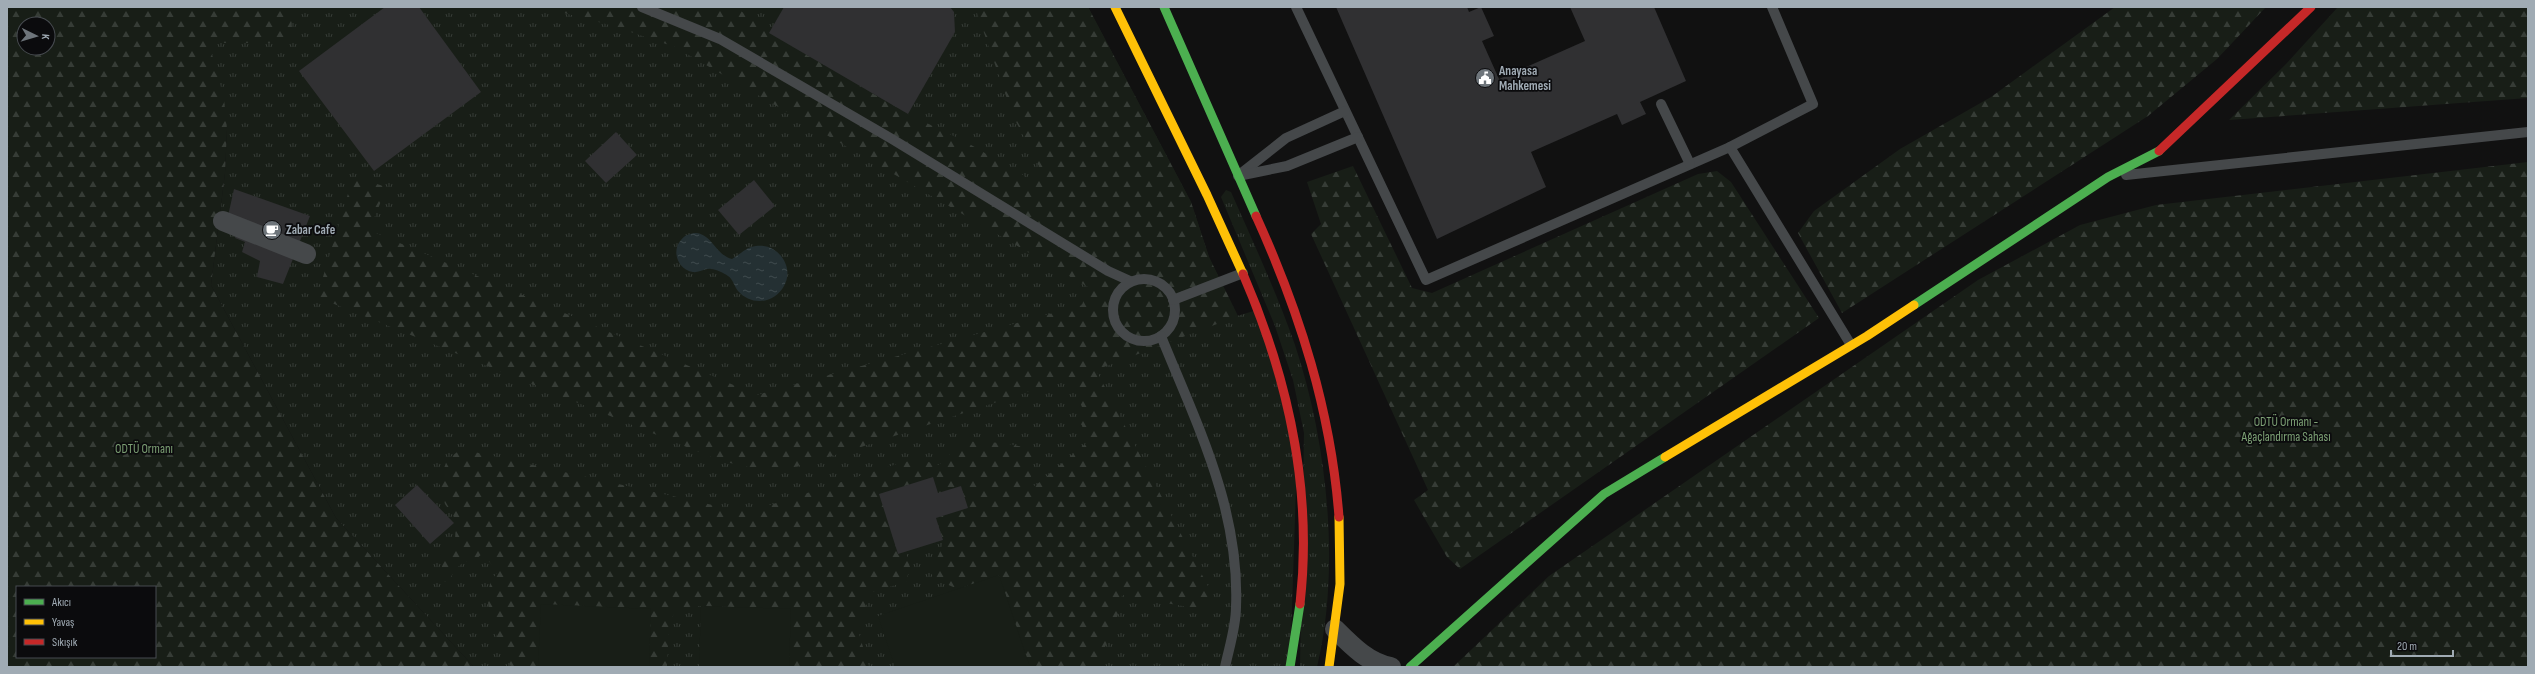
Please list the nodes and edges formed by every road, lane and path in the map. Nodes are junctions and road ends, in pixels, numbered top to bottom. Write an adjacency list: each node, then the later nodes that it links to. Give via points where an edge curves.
1 (642, 7): 18 (lane, via 726,43 892,139)
2 (1115, 7): 17 (main road, via 1209,190)
3 (1164, 7): 13 (main road)
4 (1296, 7): 8 (lane)
5 (1772, 7): 11 (lane, via 1813,104)
6 (2311, 7): 14 (main road, via 2162,150)
7 (1661, 104): 12 (lane)
8 (1345, 111): 10 (lane); 13 (lane, via 1286,138)
9 (2528, 132): 14 (lane)
10 (1358, 137): 12 (lane, via 1426,280); 13 (lane, via 1287,166)
11 (1730, 147): 12 (lane); 21 (lane)
12 (1690, 164)
13 (1234, 177): 22 (main road, via 1292,301 1314,372 1323,412 1338,504 1340,541)
14 (2108, 177): 21 (main road)
15 (223, 221): 16 (street)
16 (306, 254)
17 (1243, 273): 19 (lane); 25 (main road, via 1281,378 1302,492 1302,576)
18 (1126, 283): 19 (lane, via 1151,279 1168,290); 20 (lane, via 1113,304 1113,317 1119,329 1128,337 1139,341 1150,341)
19 (1174, 300): 20 (lane, via 1173,320)
20 (1161, 336): 24 (lane, via 1220,481 1231,530 1236,563 1236,609)
21 (1851, 345): 23 (main road, via 1604,494)
22 (1335, 629): 26 (main road); 27 (street, via 1365,656)
23 (1410, 666)
24 (1225, 667)
25 (1290, 667)
26 (1329, 667)
27 (1391, 667)

